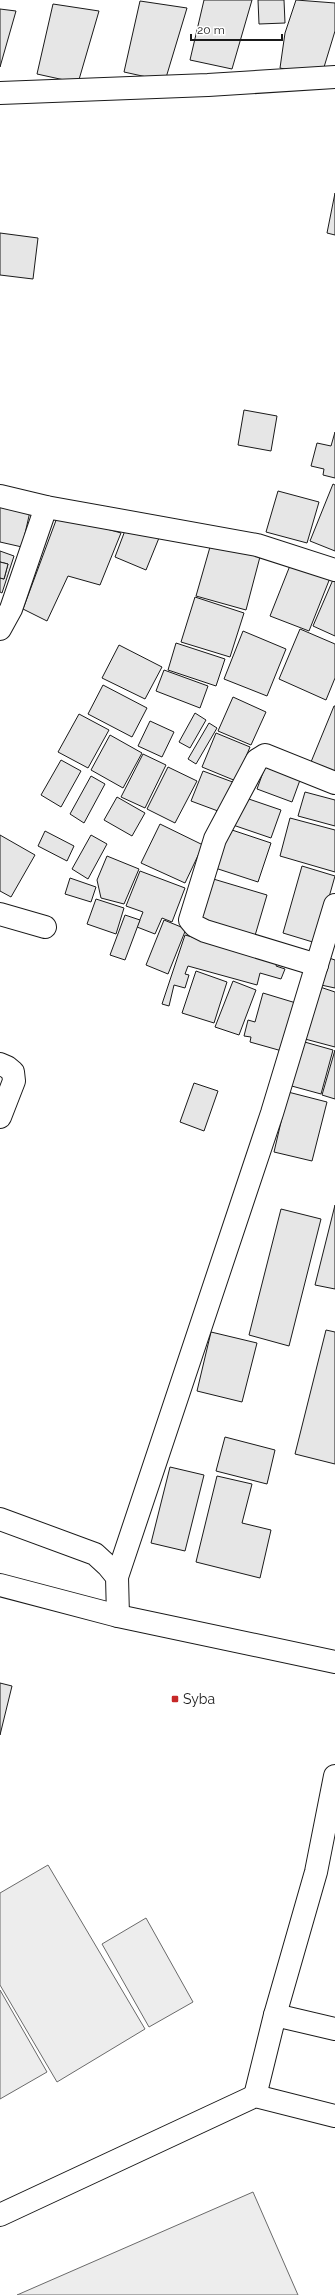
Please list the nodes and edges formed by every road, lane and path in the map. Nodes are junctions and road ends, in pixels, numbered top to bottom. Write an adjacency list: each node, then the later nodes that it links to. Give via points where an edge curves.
1 (335, 77): 2 (street)
2 (0, 93)
3 (0, 496): 4 (street)
4 (46, 507): 5 (street, via 257,545); 6 (street, via 11,609)
5 (335, 570)
6 (0, 629)
7 (335, 783): 11 (street, via 266,754 257,760 215,839 190,920 205,931)
8 (335, 905): 11 (street)
9 (0, 914): 10 (street)
10 (45, 927)
11 (317, 965): 15 (street, via 272,1113)
12 (0, 1064): 13 (street, via 13,1072 14,1081)
13 (0, 1117)
14 (0, 1519): 15 (street, via 95,1554)
15 (117, 1577): 17 (street)
16 (0, 1585): 17 (street)
17 (118, 1616): 18 (street)
18 (335, 1662)
19 (335, 1779): 20 (street, via 316,1872)
20 (275, 2015): 21 (street); 22 (street)
21 (335, 2029)
22 (255, 2096): 23 (street); 24 (street)
23 (335, 2116)
24 (0, 2215)

